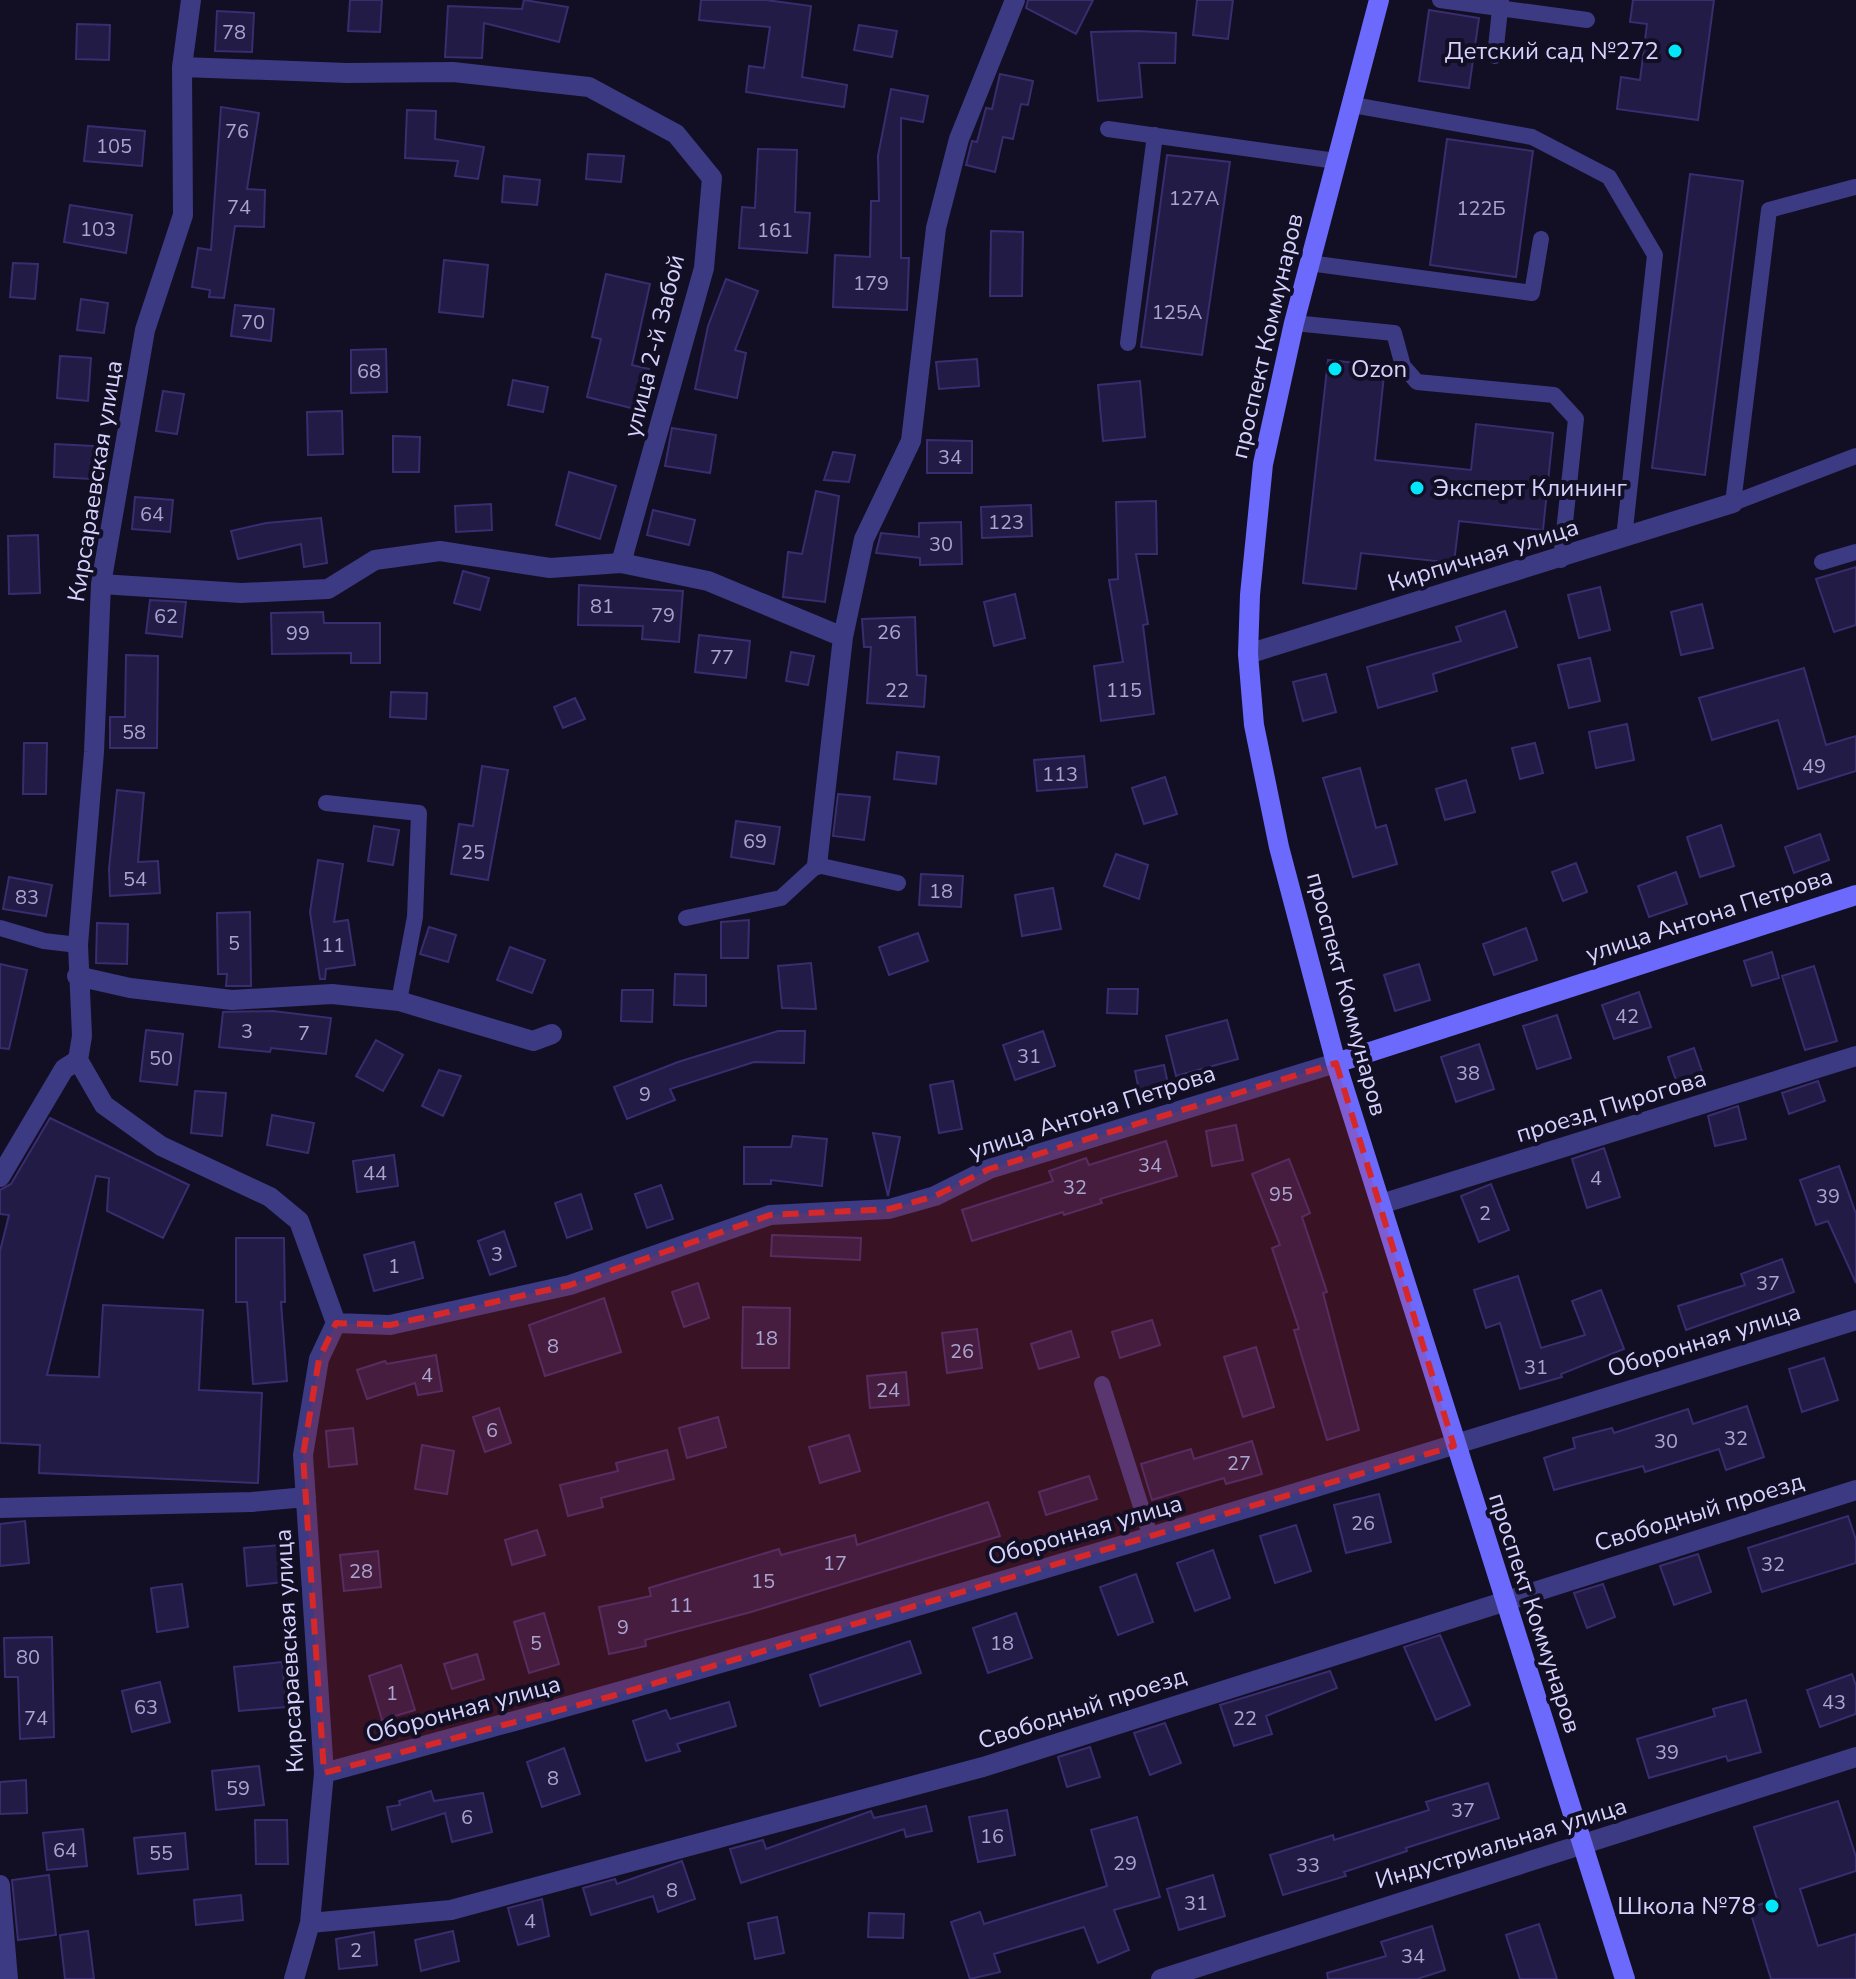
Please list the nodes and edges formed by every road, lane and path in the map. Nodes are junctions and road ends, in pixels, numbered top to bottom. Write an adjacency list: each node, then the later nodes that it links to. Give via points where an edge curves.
1 (191, 0): 8 (street, Кирсараевская улица)
2 (1015, 0): 26 (street, via 955,154 936,228 911,441 864,539)
3 (1379, 0): 9 (street, проспект Коммунаров)
4 (1440, 0): 5 (lane)
5 (1501, 4): 6 (lane); 7 (lane)
6 (1587, 20)
7 (1495, 56)
8 (182, 67): 24 (street, улица 2-й Забой, via 453,72 589,87 676,134 712,178 704,268); 25 (street, Кирсараевская улица, via 183,215 145,330)
9 (1353, 105): 12 (street, проспект Коммунаров); 20 (lane, via 1532,137 1609,177 1655,255)
10 (1108, 129): 11 (lane)
11 (1155, 135): 12 (lane); 17 (lane)
12 (1336, 161): 15 (street, проспект Коммунаров)
13 (1855, 187): 19 (lane, via 1769,210)
14 (1541, 239): 15 (lane, via 1532,293)
15 (1309, 263): 16 (street, проспект Коммунаров)
16 (1294, 323): 22 (lane, via 1394,333 1403,366 1417,382 1554,395 1564,403 1576,419); 27 (street, проспект Коммунаров, via 1263,464)
17 (1128, 343)
18 (1856, 456): 19 (lane)
19 (1733, 503): 20 (street, Кирпичная улица)
20 (1624, 538): 22 (street, Кирпичная улица)
21 (1856, 552): 23 (lane)
22 (1561, 560): 27 (street, Кирпичная улица)
23 (1822, 562)
24 (621, 563): 25 (street, via 550,568 440,551 375,560 328,589 241,593); 26 (street, via 708,581)
25 (101, 584): 34 (street, Кирсараевская улица)
26 (843, 637): 29 (street)
27 (1248, 654): 40 (street, проспект Коммунаров, via 1254,725 1279,847)
28 (326, 803): 36 (lane, via 419,813 415,917)
29 (817, 865): 30 (lane); 32 (lane, via 781,898)
30 (898, 883)
31 (1856, 895): 40 (street, улица Антона Петрова)
32 (686, 918)
33 (0, 928): 34 (lane)
34 (78, 945): 35 (street, Кирсараевская улица)
35 (77, 976): 36 (street, via 232,1000 332,994); 39 (street, Кирсараевская улица, via 82,1036)
36 (399, 1001): 37 (street, via 533,1041)
37 (552, 1034)
38 (1856, 1056): 42 (street, проезд Пирогова)
39 (78, 1060): 41 (street, via 64,1069); 44 (street, via 104,1105 161,1146 270,1197 299,1221)
40 (1336, 1063): 42 (street, проспект Коммунаров); 44 (street, улица Антона Петрова, via 989,1169 935,1196 889,1209 770,1215 570,1285 390,1325)
41 (0, 1177)
42 (1381, 1204): 46 (street, проспект Коммунаров)
43 (1856, 1320): 46 (street, Оборонная улица)
44 (336, 1323): 48 (street, Кирсараевская улица, via 319,1359 311,1394 303,1455)
45 (1102, 1384): 50 (lane)
46 (1454, 1446): 50 (street, Оборонная улица); 51 (street, проспект Коммунаров)
47 (1856, 1490): 51 (street, Свободный проезд)
48 (306, 1497): 49 (street); 53 (street, Кирсараевская улица)
49 (0, 1508)
50 (1151, 1538): 53 (street, Оборонная улица, via 612,1696)
51 (1504, 1601): 54 (street, проспект Коммунаров); 56 (street, Свободный проезд, via 938,1780 451,1910)
52 (1856, 1757): 54 (street, Индустриальная улица)
53 (324, 1773): 56 (street, Кирсараевская улица)
54 (1582, 1846): 59 (street, Индустриальная улица); 60 (street, проспект Коммунаров)
55 (0, 1885): 57 (street)
56 (310, 1923): 58 (street, Кирсараевская улица)
57 (8, 1979)
58 (294, 1979)
59 (1161, 1979)
60 (1625, 1979)

